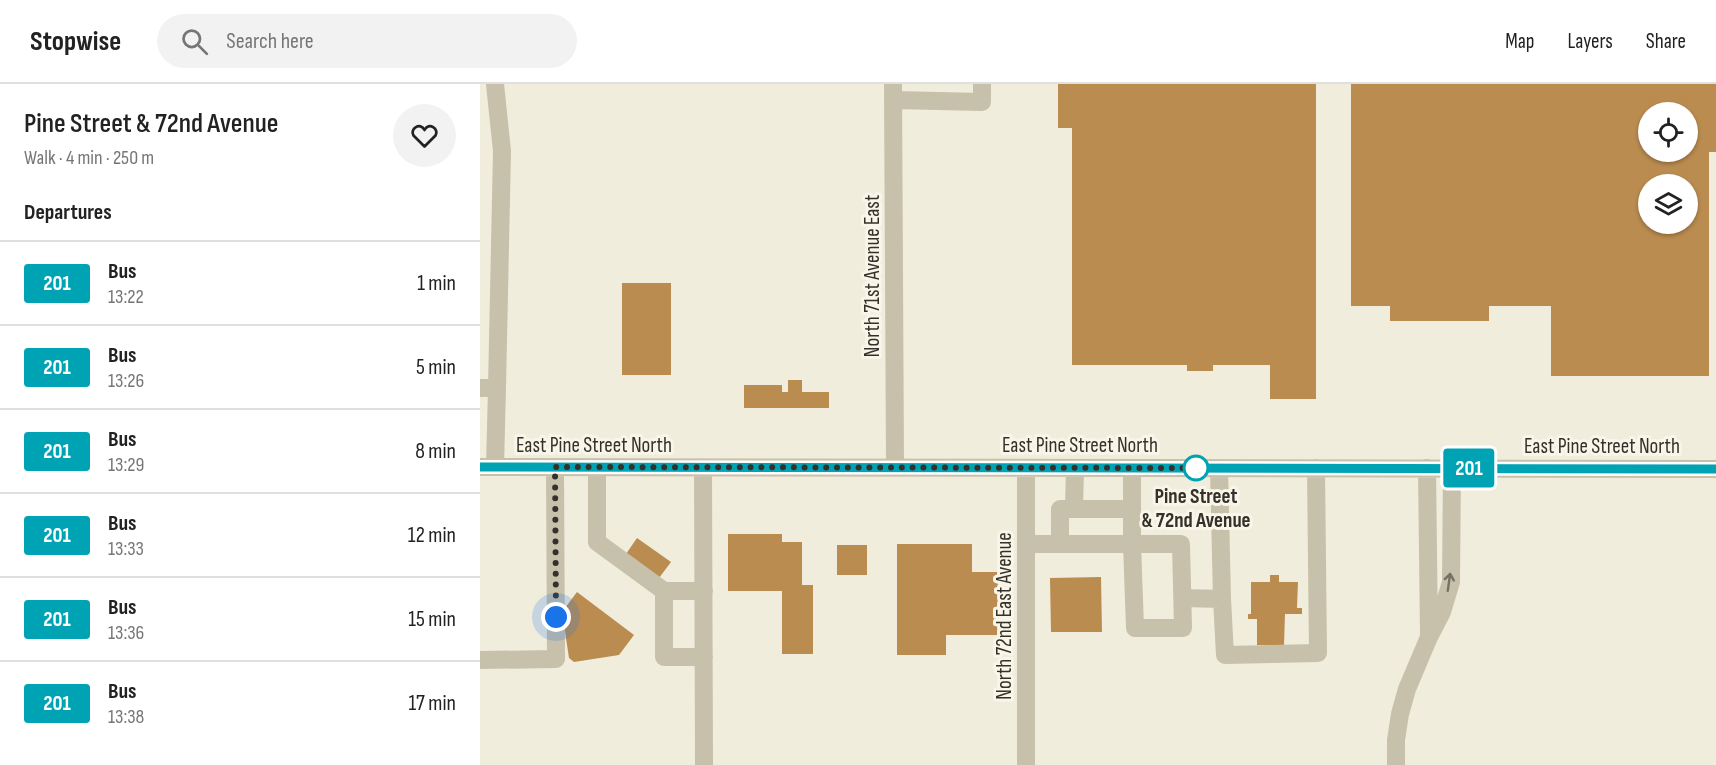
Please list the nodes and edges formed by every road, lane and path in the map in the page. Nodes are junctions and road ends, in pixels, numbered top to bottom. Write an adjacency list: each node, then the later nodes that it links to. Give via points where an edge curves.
1 (495, 84): 4 (street, via 502,152)
2 (982, 84): 3 (street, via 982,102)
3 (893, 92): 8 (street, North 71st Avenue East)
4 (488, 388): 5 (street)
5 (488, 467): 6 (street, East Pine Street North)
6 (555, 467): 7 (street, East Pine Street North); 29 (street, via 556,659)
7 (597, 467): 9 (street, East Pine Street North); 23 (street, via 597,542)
8 (896, 467): 9 (street, East Pine Street North); 10 (street, East Pine Street North)
9 (704, 468): 24 (street)
10 (1026, 468): 11 (street, East Pine Street North); 20 (street, North 72nd East Avenue)
11 (1075, 468): 12 (street, East Pine Street North); 18 (street)
12 (1132, 468): 13 (street, East Pine Street North); 19 (street)
13 (1219, 468): 14 (street, East Pine Street North); 26 (street)
14 (1316, 468): 15 (street, East Pine Street North); 26 (street, via 1318,652 1225,655)
15 (1427, 468): 16 (street, East Pine Street North); 27 (street)
16 (1452, 468): 17 (street, East Pine Street North); 27 (street, one-way to 16, via 1451,582)
17 (1716, 469)
18 (1074, 509): 19 (street); 21 (street, via 1060,508)
19 (1132, 509): 22 (street)
20 (1026, 544): 21 (street); 31 (street, North 72nd East Avenue)
21 (1060, 544): 22 (street)
22 (1132, 544): 25 (street, via 1181,544); 25 (street, via 1135,628 1183,628)
23 (664, 591): 24 (street); 28 (street, via 664,657)
24 (704, 591): 28 (street)
25 (1183, 598): 26 (street)
26 (1222, 599)
27 (1429, 636): 32 (street, via 1400,714)
28 (704, 657): 30 (street)
29 (480, 660)
30 (704, 765)
31 (1026, 765)
32 (1396, 765)

